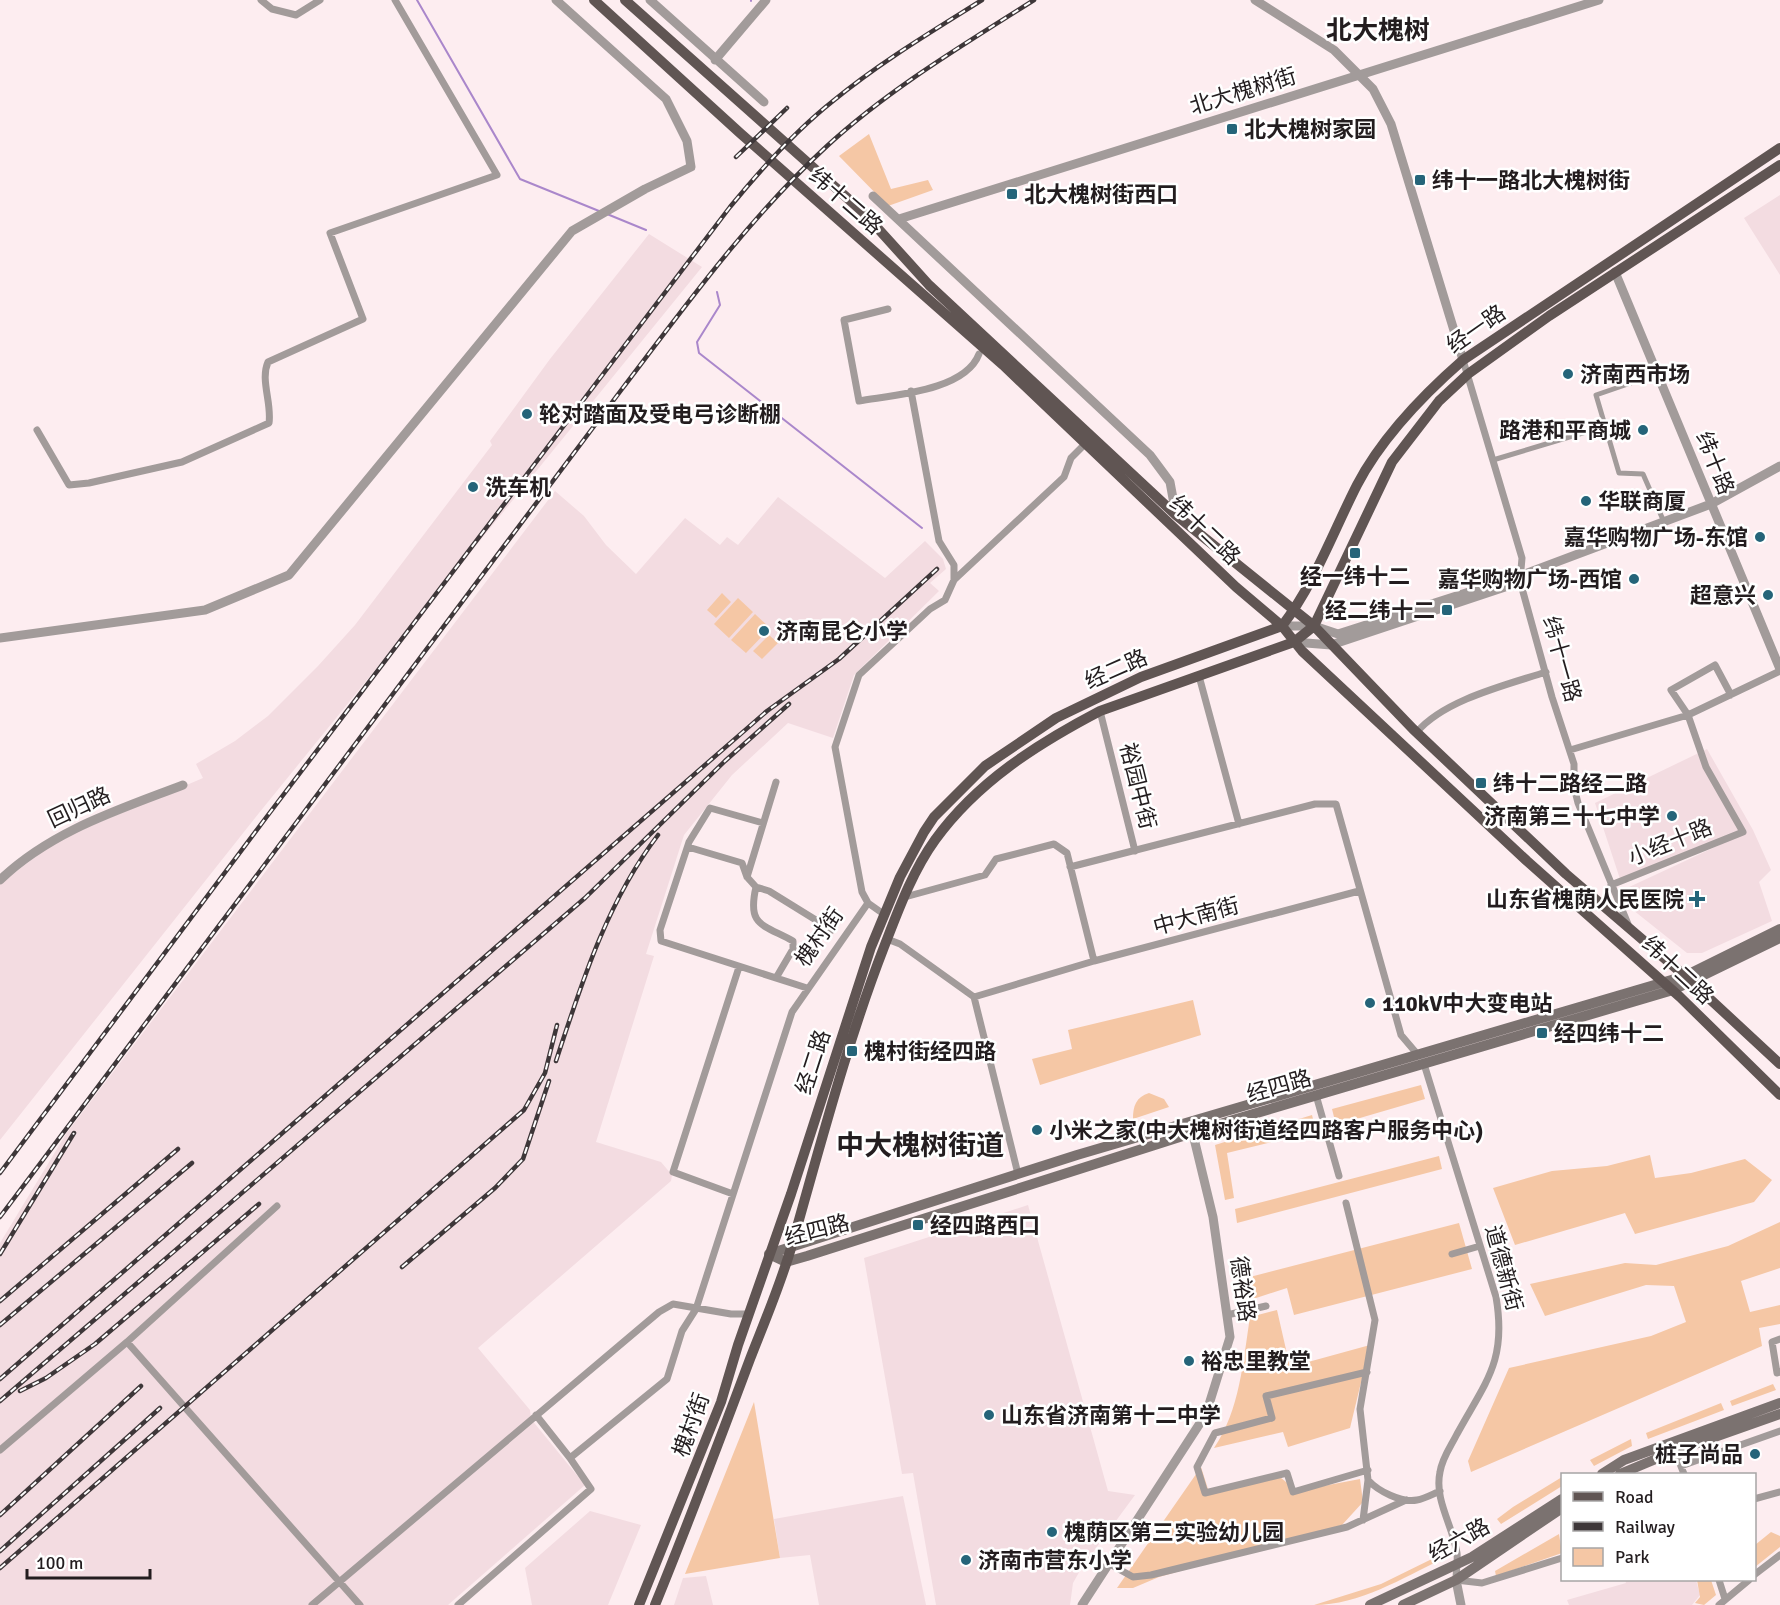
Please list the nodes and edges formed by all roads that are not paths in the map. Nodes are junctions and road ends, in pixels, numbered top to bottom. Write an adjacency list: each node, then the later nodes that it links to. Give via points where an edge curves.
1 (261, 0): 2 (street, via 272,9 296,15)
2 (320, 0)
3 (395, 0): 26 (street, via 497,175 330,233 363,320 268,362 264,370 271,411 269,423 182,462 69,485)
4 (556, 0): 39 (street, via 666,99 687,141 691,167 572,231 289,575 205,610)
5 (594, 0): 27 (main road, 纬十二路)
6 (625, 0): 32 (main road, 纬十二路, via 863,212 929,285)
7 (650, 0): 11 (street)
8 (766, 0): 11 (street)
9 (1255, 0): 12 (street, via 1334,50)
10 (1599, 0): 12 (street, 北大槐树街)
11 (716, 60): 13 (street)
12 (1360, 75): 17 (street, 北大槐树街); 21 (street, via 1373,89 1391,124)
13 (764, 102)
14 (1780, 148): 21 (main road, 经一路)
15 (1780, 165): 18 (main road, 经一路)
16 (873, 196): 17 (street)
17 (899, 219): 32 (street, via 1150,455 1170,482)
18 (1615, 272): 22 (main road, 经一路); 23 (street, 纬十路)
19 (888, 309): 24 (street, via 844,320 859,401)
20 (979, 354): 24 (street, via 958,378)
21 (1463, 360): 22 (street, 纬十一路); 36 (main road, 经一路, via 1431,389 1382,446 1358,483)
22 (1468, 374): 28 (street, 纬十一路); 38 (main road, 经一路, via 1439,401 1392,462)
23 (1657, 374): 25 (street, via 1596,394); 31 (street, 纬十路)
24 (911, 391): 35 (street, via 939,541 954,565)
25 (1606, 426): 28 (street); 33 (street, via 1619,473 1643,474)
26 (37, 430)
27 (1086, 442): 35 (street, via 1071,458 1064,477); 37 (main road, 纬十二路, via 1236,587)
28 (1493, 460): 34 (street, 纬十一路, via 1522,558)
29 (1780, 466): 31 (street, 经二路)
30 (1780, 472): 31 (street, 经二路)
31 (1712, 507): 33 (street, 经二路); 34 (street, 经二路); 42 (street, 纬十路)
32 (1176, 515): 36 (main road, 纬十二路)
33 (1664, 522): 34 (street, 经二路)
34 (1521, 578): 38 (street, 经二路, via 1338,634); 41 (street, 经二路); 43 (street, 纬十一路)
35 (954, 580): 63 (street, via 945,600 930,609 859,675 835,747 862,892)
36 (1294, 610): 37 (main road, 经一路); 38 (main road, 纬十二路)
37 (1282, 626): 38 (street, 经二路); 40 (main road, 纬十二路); 64 (main road, 经二路, via 1141,677 1056,718 985,766 934,817)
38 (1314, 626): 40 (main road, 经一路); 41 (main road, 纬十二路)
39 (0, 638)
40 (1294, 642): 41 (street, 经二路); 44 (main road, 经二路); 74 (main road, 纬十二路, via 1527,861)
41 (1331, 645): 48 (main road, 纬十二路)
42 (1780, 670): 45 (street)
43 (1546, 672): 48 (street, via 1472,697 1425,722); 49 (street, 纬十一路)
44 (1199, 675): 46 (main road, 经二路); 53 (street)
45 (1731, 695): 47 (street); 47 (street, via 1715,665 1671,690)
46 (1100, 711): 55 (street, 裕园中街); 62 (main road, 经二路, via 1005,767 974,795 936,839)
47 (1688, 715): 49 (street); 59 (street, 小经十路, via 1706,767 1743,832)
48 (1417, 732): 65 (main road, 纬十二路, via 1566,874)
49 (1570, 750): 59 (street, 纬十一路, via 1578,803)
50 (776, 782): 52 (street)
51 (183, 785): 58 (street, 回归路, via 66,831)
52 (763, 823): 54 (street, via 710,808); 57 (street)
53 (1239, 824): 55 (street); 61 (street, via 1315,804 1336,804)
54 (688, 847): 57 (street, via 742,863); 71 (street, via 663,920 661,941)
55 (1136, 851): 56 (street, 裕园中街)
56 (1070, 867): 62 (street, via 1066,853 1054,844 996,859 985,874); 70 (street)
57 (747, 876): 60 (street)
58 (0, 880)
59 (1611, 885): 65 (street, 纬十一路)
60 (756, 887): 67 (street); 72 (street, via 752,906 758,922 793,941 793,949)
61 (1359, 891): 70 (street, 中大南街); 78 (street, via 1401,1035)
62 (905, 897): 69 (main road, 经二路)
63 (868, 903): 64 (street, 槐村街); 75 (street, 槐村街)
64 (885, 915): 90 (main road, 经二路)
65 (1630, 929): 73 (main road, 纬十二路)
66 (1780, 929): 73 (main road, 经四路)
67 (832, 930)
68 (1780, 938): 73 (main road, 经四路)
69 (887, 939): 77 (street, via 900,944); 89 (main road, 经二路, via 846,1058)
70 (1094, 961): 77 (street, 中大南街)
71 (739, 967): 72 (street); 85 (street, via 673,1172)
72 (776, 978): 75 (street)
73 (1688, 979): 74 (main road, 经四路); 76 (main road, 经四路); 79 (main road, 纬十二路)
74 (1663, 982): 76 (main road, 纬十二路); 78 (main road, 经四路)
75 (807, 988): 85 (street, 槐村街, via 792,1012)
76 (1673, 990): 78 (main road, 经四路); 81 (main road, 纬十二路)
77 (974, 997): 83 (street)
78 (1421, 1060): 80 (main road, 经四路); 82 (main road, 经四路); 88 (street, 道德新街)
79 (1780, 1064)
80 (1316, 1095): 82 (main road, 经四路); 84 (street)
81 (1780, 1095)
82 (1192, 1127): 83 (main road, 经四路); 92 (main road, 经四路); 96 (street, 德裕路, via 1213,1216)
83 (1018, 1174): 89 (main road, 经四路)
84 (1340, 1176)
85 (733, 1194): 94 (street, 槐村街)
86 (1346, 1203): 99 (street, via 1375,1320)
87 (277, 1206): 98 (street)
88 (1480, 1246): 91 (street); 114 (street, 道德新街, via 1497,1301 1499,1350 1488,1382 1445,1458)
89 (791, 1248): 90 (main road, 经四路); 92 (main road, 经二路)
90 (770, 1254): 92 (main road, 经四路); 95 (main road, 槐村街)
91 (1452, 1254)
92 (786, 1262): 135 (main road, 槐村街)
93 (1266, 1306): 96 (street)
94 (696, 1309): 95 (street); 103 (street, via 674,1304 659,1312); 107 (street, 槐村街, via 682,1331 667,1378)
95 (748, 1314): 134 (main road, 槐村街, via 717,1413)
96 (1227, 1315): 123 (street, 德裕路, via 1230,1337 1206,1414)
97 (1780, 1339): 100 (street, via 1772,1342 1777,1373)
98 (127, 1342): 105 (street); 129 (street)
99 (1367, 1372): 109 (street, via 1360,1409); 109 (street, via 1266,1396 1272,1418 1215,1433 1197,1467 1205,1493 1287,1473 1293,1492)
100 (1780, 1372)
101 (1780, 1404): 110 (main road, via 1624,1460)
102 (1780, 1414): 106 (main road)
103 (536, 1415): 107 (street); 129 (street)
104 (1780, 1431): 108 (street)
105 (0, 1450)
106 (1676, 1451): 108 (street); 111 (main road)
107 (570, 1458): 133 (street, via 591,1489)
108 (1681, 1466): 112 (street)
109 (1368, 1470): 113 (street)
110 (1604, 1473)
111 (1622, 1473)
112 (1684, 1473)
113 (1368, 1480): 117 (street); 120 (street)
114 (1440, 1491): 117 (street, via 1418,1500); 124 (street, 道德新街, via 1457,1553)
115 (1780, 1492): 116 (street)
116 (1756, 1499)
117 (1406, 1500): 120 (street)
118 (1561, 1501): 124 (main road, 经六路)
119 (1561, 1509): 126 (main road, 经六路)
120 (1363, 1520): 123 (street, via 1151,1575 1133,1577)
121 (1780, 1555): 125 (street)
122 (1561, 1559): 126 (street, via 1482,1583)
123 (1108, 1563): 136 (street, 德裕路)
124 (1456, 1566): 126 (street, 道德新街); 137 (main road, 经六路)
125 (1756, 1574)
126 (1456, 1580): 138 (main road, 经六路); 139 (street)
127 (1719, 1581): 130 (street)
128 (1748, 1581): 130 (street)
129 (340, 1582): 131 (street); 132 (street)
130 (1725, 1599): 140 (street)
131 (312, 1605)
132 (360, 1605)
133 (458, 1605)
134 (639, 1605)
135 (655, 1605)
136 (1082, 1605)
137 (1370, 1605)
138 (1403, 1605)
139 (1461, 1605)
140 (1719, 1605)

